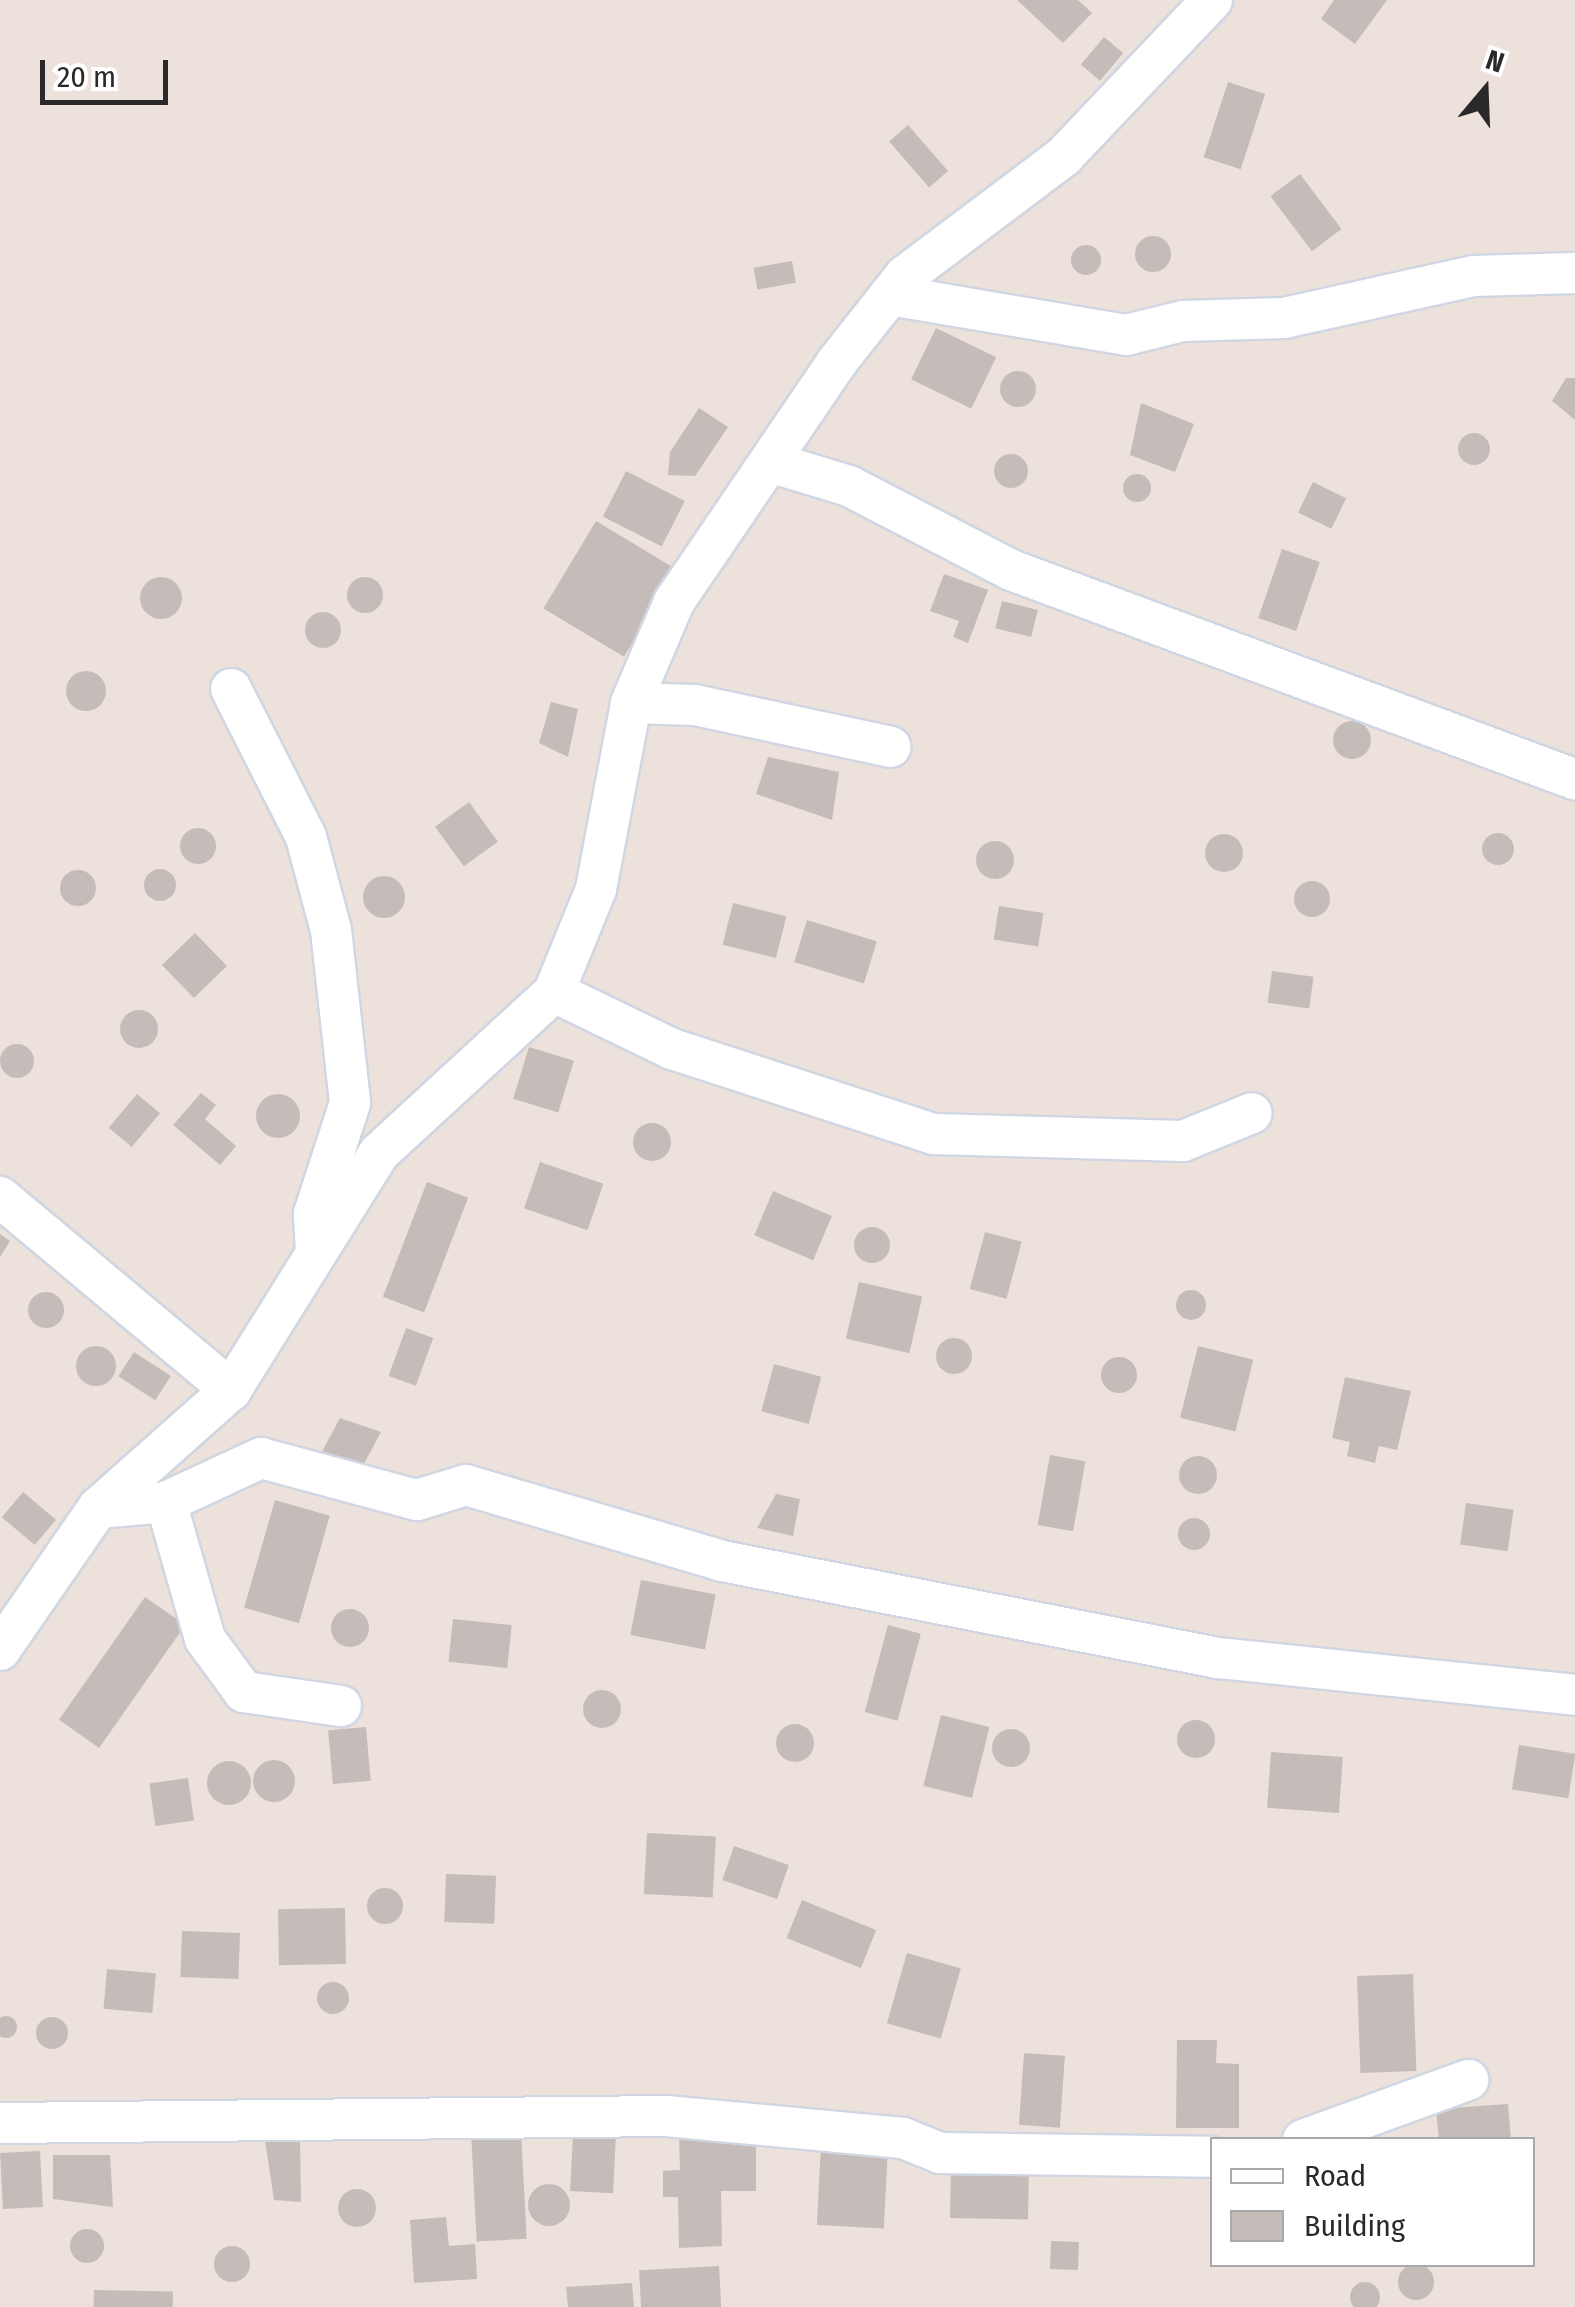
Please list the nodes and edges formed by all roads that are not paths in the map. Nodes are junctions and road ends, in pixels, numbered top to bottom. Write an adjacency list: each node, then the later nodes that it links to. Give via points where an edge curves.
1 (1212, 0): 3 (street, via 1064,156 964,225)
2 (1575, 273): 3 (street, via 1474,276 1284,318 1183,321 1126,335)
3 (890, 295): 4 (street)
4 (770, 462): 6 (street, via 674,602); 8 (street, via 849,486 1011,570)
5 (231, 689): 12 (street, via 306,837 331,930 350,1103 314,1214)
6 (632, 703): 7 (street, via 696,705); 9 (street, via 596,889)
7 (891, 747)
8 (1574, 779)
9 (554, 992): 10 (street, via 672,1049 934,1134 1183,1140); 12 (street, via 379,1152)
10 (1252, 1112)
11 (0, 1197): 13 (street)
12 (316, 1262): 13 (street)
13 (231, 1390): 15 (street)
14 (166, 1502): 15 (street); 17 (street, via 261,1458 417,1500 466,1485 722,1561 1218,1658); 18 (street, via 205,1639 244,1692)
15 (98, 1508): 16 (street)
16 (0, 1650)
17 (1575, 1695)
18 (341, 1706)
19 (1468, 2080): 21 (street)
20 (0, 2123): 22 (street, via 666,2116 904,2138 940,2152)
21 (1311, 2137)
22 (1210, 2157)

